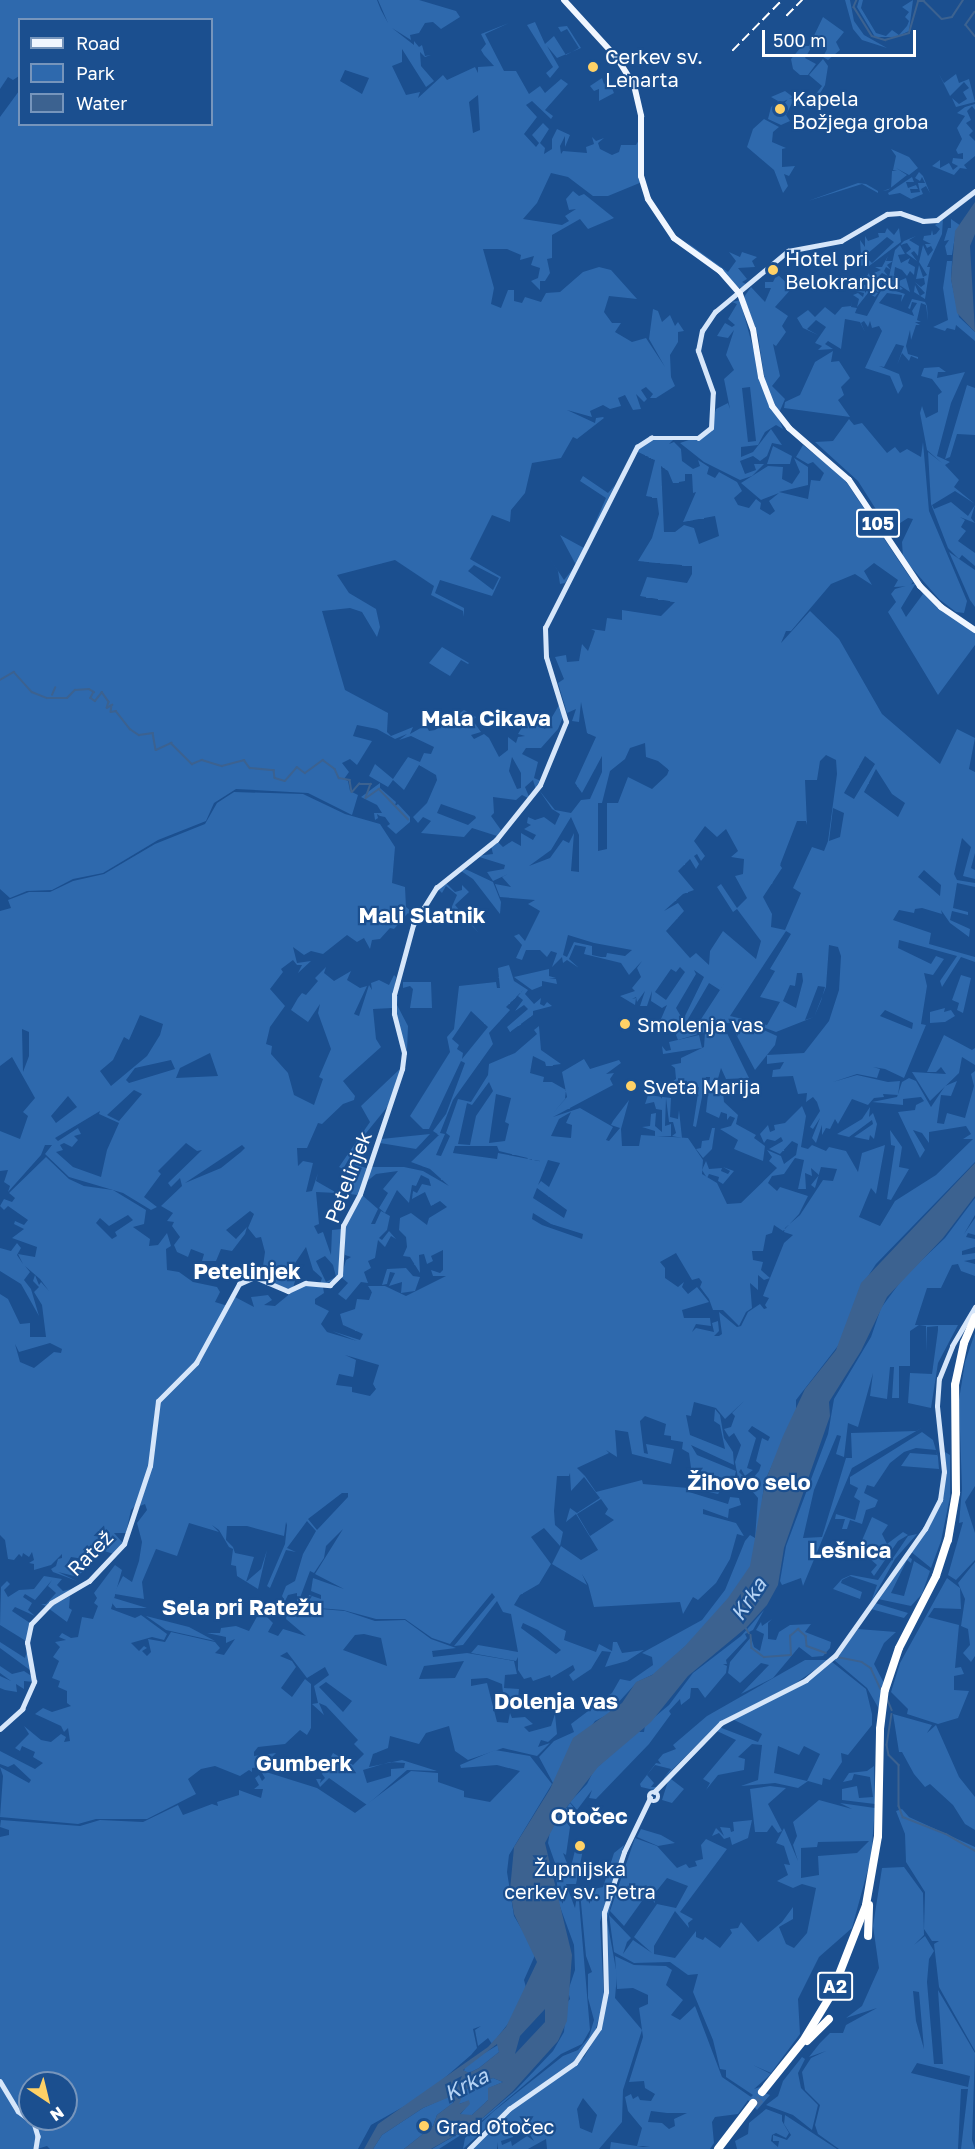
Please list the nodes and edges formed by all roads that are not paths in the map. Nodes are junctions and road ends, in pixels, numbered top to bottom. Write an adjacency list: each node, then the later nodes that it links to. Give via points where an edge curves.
1 (564, 0): 3 (main road, 105, via 615,57 634,85 640,116 641,176 657,216 674,238 720,271)
2 (975, 191): 3 (main road, via 937,220 887,214 841,241 790,250)
3 (740, 294): 4 (main road, 105, via 753,329 764,389 781,419 849,480 920,586 941,607); 8 (main road, Petelinjek, via 711,317 698,341 713,393 711,428 698,438 651,438 633,454 543,640 566,722 530,802 494,842 452,873 417,915 398,974 394,1014 404,1053 402,1069 360,1194 343,1226 340,1275 330,1285 305,1283 288,1291 255,1277 244,1280)
4 (975, 630)
5 (975, 1306): 23 (main road, via 939,1379 937,1414 945,1465 937,1506 836,1656 806,1680 721,1723 656,1793 616,1872 604,1913 606,1999 595,2036 575,2062 509,2109)
6 (975, 1317): 9 (highway, A2, via 964,1343 955,1385 956,1485 950,1533 936,1576)
7 (975, 1325): 9 (highway, A2, via 958,1397 960,1482 955,1526 932,1593)
8 (203, 1347): 10 (main road, Ratež, via 194,1367 158,1401 150,1466 124,1544 89,1581 57,1599 34,1619 27,1638 34,1682 22,1709)
9 (896, 1659): 11 (highway, A2, via 884,1716)
10 (0, 1729)
11 (882, 1764): 12 (highway, A2, via 880,1850); 13 (highway, A2, via 877,1848)
12 (869, 1905): 14 (highway); 18 (highway, A2, via 843,1979)
13 (863, 1916): 15 (highway); 19 (highway, A2, via 831,1995)
14 (868, 1936)
15 (846, 1944)
16 (829, 2019): 18 (highway)
17 (807, 2024): 19 (highway)
18 (807, 2041): 19 (highway, A2, via 763,2093)
19 (795, 2051)
20 (0, 2081): 22 (main road, via 18,2111 34,2123)
21 (754, 2104): 24 (highway)
22 (36, 2149)
23 (469, 2149)
24 (720, 2149)

